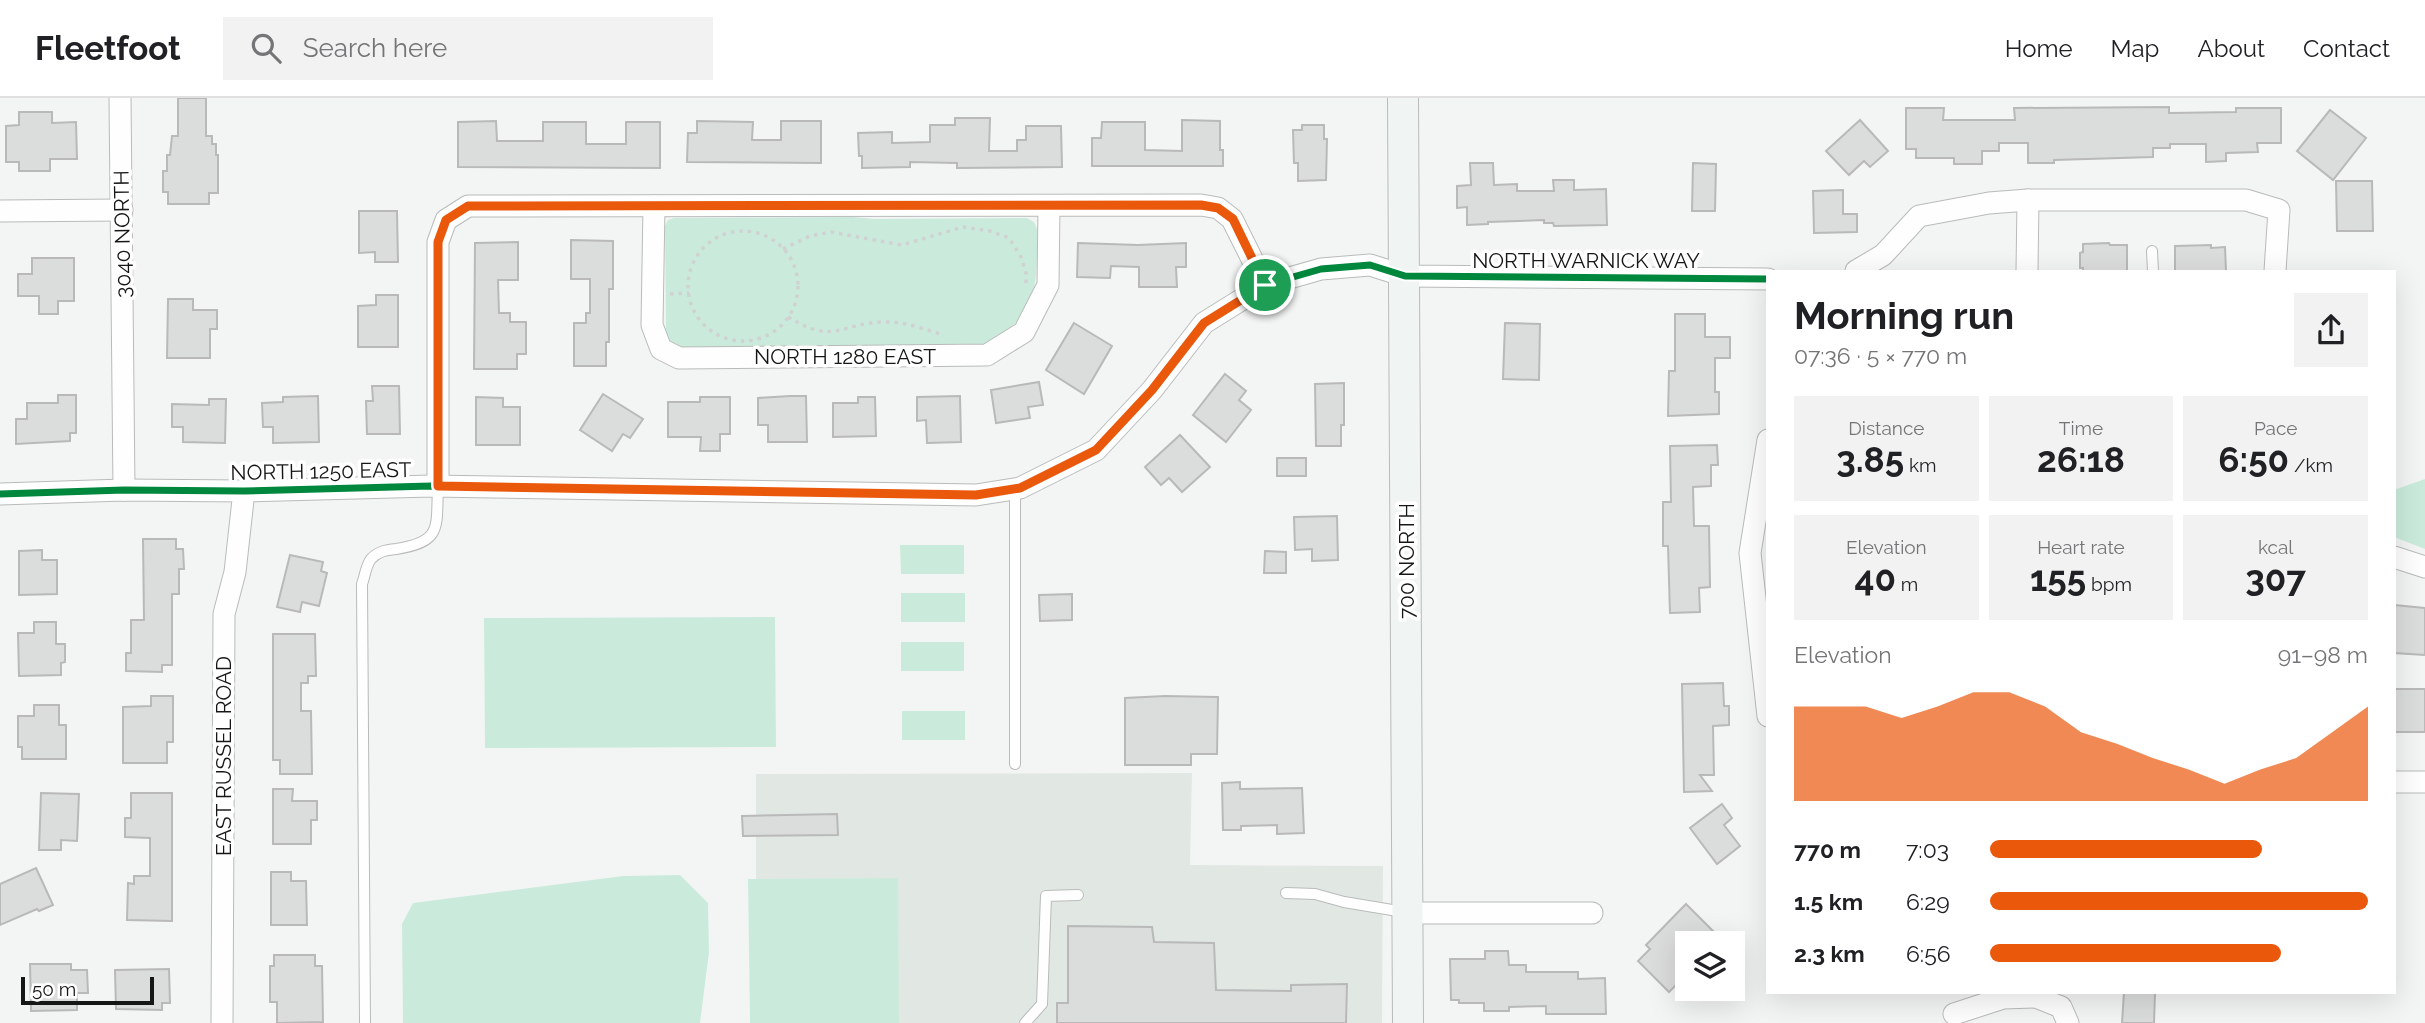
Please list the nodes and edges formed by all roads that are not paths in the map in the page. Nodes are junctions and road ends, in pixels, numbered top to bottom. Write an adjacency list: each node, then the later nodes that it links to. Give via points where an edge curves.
1 (120, 98): 6 (street, 3040 NORTH)
2 (1404, 98): 13 (street, 700 NORTH)
3 (2028, 200): 9 (street, via 1919,216 1883,256); 10 (street); 12 (street, via 2246,200 2279,210)
4 (654, 206): 5 (street); 5 (street, NORTH 1280 EAST, via 652,325 661,349 679,358 987,355 1024,332 1048,285); 17 (street, via 468,206 446,220 438,242)
5 (1049, 206): 15 (street, via 1218,208 1233,219)
6 (122, 210): 7 (street); 19 (street, 3040 NORTH)
7 (0, 211)
8 (2152, 251): 11 (lane)
9 (1858, 270)
10 (2027, 270)
11 (2153, 270)
12 (2275, 270)
13 (1405, 276): 14 (street, NORTH WARNICK WAY); 15 (street, via 1370,265 1321,269); 30 (street, 700 NORTH)
14 (1766, 279)
15 (1265, 285): 18 (street, via 1204,323 1152,390 1096,450)
16 (1766, 453): 24 (street, via 1750,553)
17 (438, 486): 18 (street, NORTH 1250 EAST, via 976,495); 20 (street, NORTH 1250 EAST); 34 (lane, via 436,528 430,538 373,556 362,584)
18 (1018, 488): 25 (lane)
19 (124, 490): 20 (street, NORTH 1250 EAST); 21 (street, NORTH 1250 EAST)
20 (244, 491): 33 (street, EAST RUSSEL ROAD, via 235,572 224,614)
21 (0, 494)
22 (2396, 558): 23 (street)
23 (2425, 567)
24 (1766, 698)
25 (1015, 764)
26 (2396, 782): 27 (street)
27 (2425, 782)
28 (1286, 892): 30 (lane)
29 (1078, 895): 35 (lane, via 1046,896 1042,1004)
30 (1409, 913): 31 (street); 36 (street, 700 NORTH)
31 (1592, 913)
32 (1954, 1014): 37 (street, via 2003,998 2036,997 2061,1007)
33 (222, 1023)
34 (365, 1023)
35 (1025, 1023)
36 (1408, 1023)
37 (2068, 1023)

